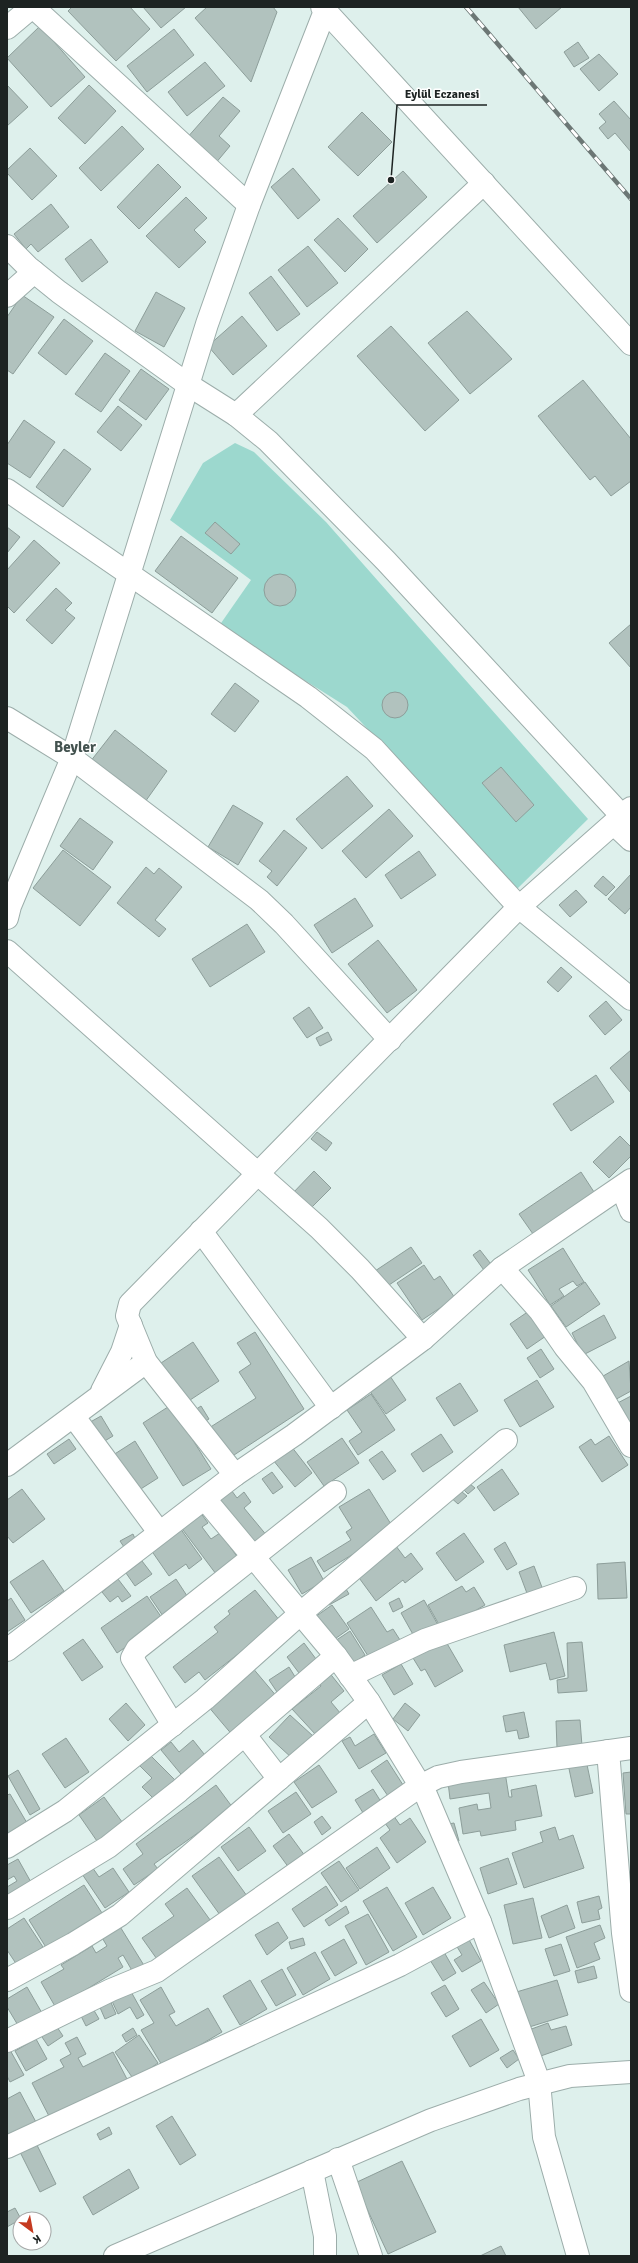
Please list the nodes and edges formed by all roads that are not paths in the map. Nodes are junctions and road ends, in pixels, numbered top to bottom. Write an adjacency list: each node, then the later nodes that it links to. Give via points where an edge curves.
1 (33, 7): 3 (street); 5 (street)
2 (324, 9): 4 (street); 5 (street)
3 (7, 28)
4 (484, 184): 9 (street); 11 (street)
5 (249, 205): 10 (street)
6 (7, 246): 7 (street)
7 (34, 272): 8 (street); 10 (street)
8 (7, 296)
9 (631, 344)
10 (187, 384): 11 (street); 13 (street)
11 (236, 415): 16 (street, via 268,441 386,561)
12 (7, 490): 13 (street)
13 (130, 574): 15 (street); 18 (street, via 308,697 374,748)
14 (7, 718): 15 (street)
15 (72, 758): 19 (street); 22 (street, via 259,900)
16 (622, 816): 17 (street); 18 (street)
17 (631, 840)
18 (519, 907): 21 (street); 22 (street)
19 (7, 918)
20 (7, 951): 23 (street)
21 (631, 999)
22 (390, 1040): 23 (street)
23 (258, 1174): 26 (street); 29 (street, via 319,1228 360,1269)
24 (627, 1184): 25 (street); 27 (street)
25 (631, 1211)
26 (201, 1231): 28 (street, via 130,1304 127,1316); 32 (street)
27 (502, 1268): 29 (street); 35 (street, via 540,1311 593,1381)
28 (131, 1325): 30 (street); 31 (street, via 109,1380)
29 (423, 1339): 32 (street)
30 (146, 1362): 31 (street); 37 (street)
31 (95, 1401): 33 (street)
32 (331, 1408): 37 (street)
33 (74, 1417): 36 (street); 40 (street)
34 (506, 1440): 43 (street)
35 (631, 1446)
36 (7, 1465)
37 (235, 1475): 39 (street)
38 (335, 1492): 41 (street)
39 (205, 1499): 40 (street); 41 (street)
40 (159, 1532): 44 (street)
41 (253, 1556): 43 (street); 48 (street, via 137,1649 132,1658)
42 (575, 1588): 46 (street, via 425,1640)
43 (301, 1613): 45 (street); 48 (street)
44 (7, 1650)
45 (336, 1656): 46 (street); 49 (street)
46 (350, 1676): 47 (street)
47 (369, 1702): 52 (street); 53 (street)
48 (173, 1725): 54 (street, via 65,1811)
49 (245, 1735): 52 (street); 55 (street, via 108,1847)
50 (631, 1748): 51 (street)
51 (608, 1751): 53 (street, via 461,1772 438,1777); 57 (street)
52 (279, 1779): 58 (street, via 120,1915)
53 (420, 1786): 56 (street); 60 (street, via 157,1971 111,1990)
54 (7, 1847)
55 (7, 1908)
56 (480, 1922): 62 (street); 63 (street, via 400,1965)
57 (627, 1933): 59 (street)
58 (7, 1980)
59 (631, 1991)
60 (7, 2041)
61 (631, 2072): 62 (street, via 570,2076)
62 (539, 2082): 64 (street, via 431,2120); 69 (street, via 544,2137)
63 (7, 2147)
64 (338, 2159): 65 (street); 68 (street)
65 (312, 2171): 66 (street); 67 (street, via 325,2236)
66 (116, 2256)
67 (326, 2256)
68 (371, 2256)
69 (578, 2256)

